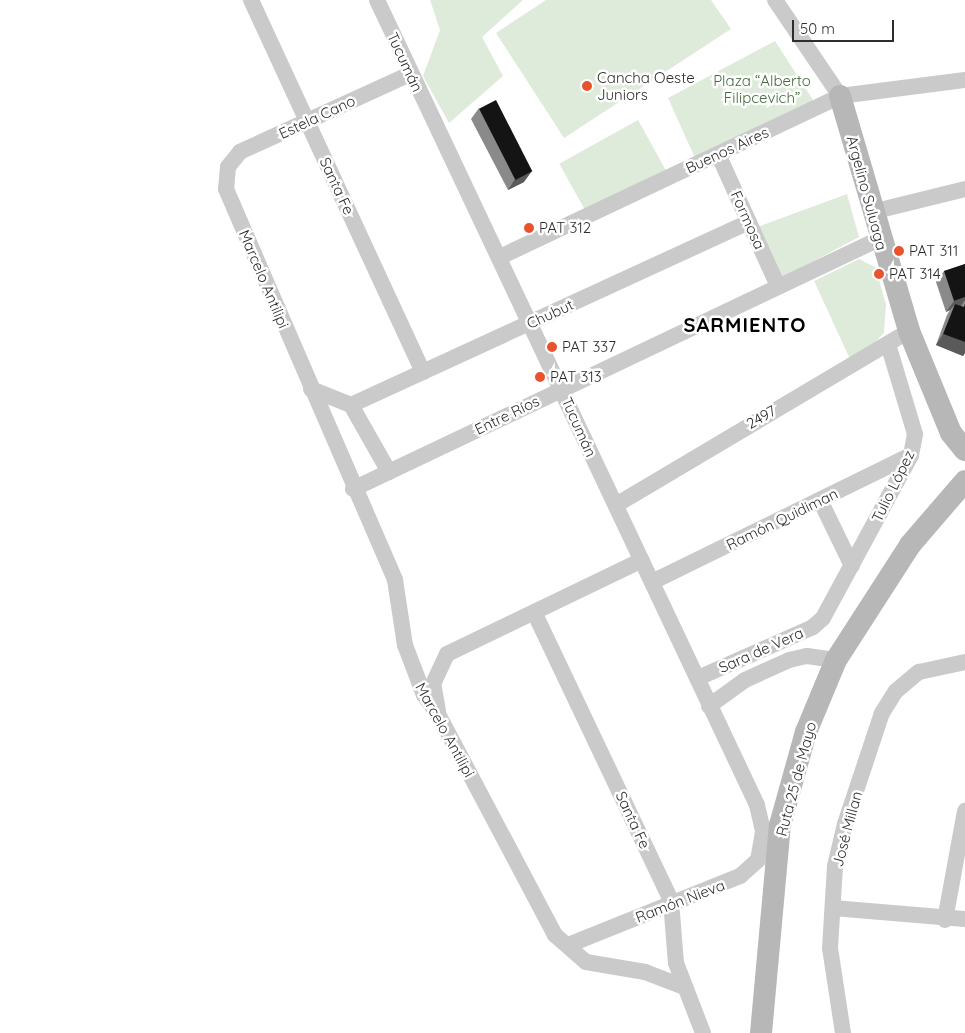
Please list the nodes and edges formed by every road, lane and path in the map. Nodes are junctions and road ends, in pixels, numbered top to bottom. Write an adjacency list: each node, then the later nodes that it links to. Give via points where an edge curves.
1 (252, 0): 7 (street, Santa Fe)
2 (377, 0): 4 (street, Tucumán)
3 (775, 0): 6 (street, Argelino Suluaga)
4 (410, 74): 7 (street, Estela Cano); 14 (street, Tucumán)
5 (965, 80): 6 (street, Buenos Aires)
6 (840, 96): 8 (street, Buenos Aires); 11 (main road, Argelino Suluaga)
7 (307, 122): 9 (street, Estela Cano, via 240,152); 19 (street, Santa Fe)
8 (718, 154): 12 (street, Formosa); 14 (street, Buenos Aires)
9 (228, 167): 20 (street, Marcelo Antilipi, via 226,189)
10 (965, 189): 11 (street)
11 (872, 212): 13 (main road, Argelino Suluaga)
12 (749, 222): 15 (street, Formosa); 16 (street, Chubut)
13 (879, 239): 15 (street, Entre Ríos); 17 (main road, Argelino Suluaga)
14 (500, 257): 16 (street, Tucumán)
15 (778, 286): 21 (street, Entre Ríos)
16 (530, 323): 19 (street, Chubut); 21 (street, Tucumán)
17 (909, 331): 18 (street, 2497); 23 (main road, Argelino Suluaga, via 951,433)
18 (888, 344): 24 (street, Tulio López, via 915,434); 29 (street, 2497)
19 (423, 372): 22 (street, Chubut)
20 (311, 389): 22 (street); 27 (street, Marcelo Antilipi)
21 (562, 389): 25 (street, Entre Ríos); 29 (street, Tucumán)
22 (351, 405): 25 (street)
23 (965, 450)
24 (911, 455): 28 (street, Ramón Quidiman); 31 (street, Tulio López)
25 (389, 472): 27 (street, Entre Ríos)
26 (965, 481): 35 (main road, Ruta 25 de Mayo, via 910,545)
27 (353, 489): 39 (street, Marcelo Antilipi, via 395,580 405,645 416,675)
28 (820, 500): 31 (street); 32 (street, Ramón Quidiman)
29 (616, 505): 30 (street, Tucumán)
30 (642, 560): 32 (street, Tucumán); 33 (street)
31 (852, 566): 34 (street, Tulio López)
32 (652, 582): 37 (street, Tucumán)
33 (535, 614): 39 (street, via 447,654 433,684); 42 (street, Santa Fe)
34 (823, 618): 37 (street, Sara de Vera, via 813,627)
35 (836, 660): 38 (street, via 807,656 789,660 745,680); 49 (main road, Ruta 25 de Mayo, via 806,732 780,825)
36 (965, 662): 43 (street, José Millan, via 920,672 896,691 882,713 845,824 835,866)
37 (698, 678): 38 (street, Tucumán)
38 (709, 706): 41 (street, Tucumán, via 757,805 763,832)
39 (438, 714): 46 (street, Marcelo Antilipi, via 555,935)
40 (965, 810): 45 (street)
41 (758, 860): 42 (street, Ramón Nieva, via 740,876 708,892)
42 (671, 901): 46 (street, Ramón Nieva); 47 (street, Santa Fe, via 676,963)
43 (833, 908): 45 (street); 50 (street, José Millan, via 830,948)
44 (965, 919): 45 (street)
45 (944, 920)
46 (568, 945): 47 (street, Marcelo Antilipi, via 586,962 645,972)
47 (682, 986): 48 (street, Santa Fe)
48 (703, 1033)
49 (761, 1033)
50 (843, 1033)

